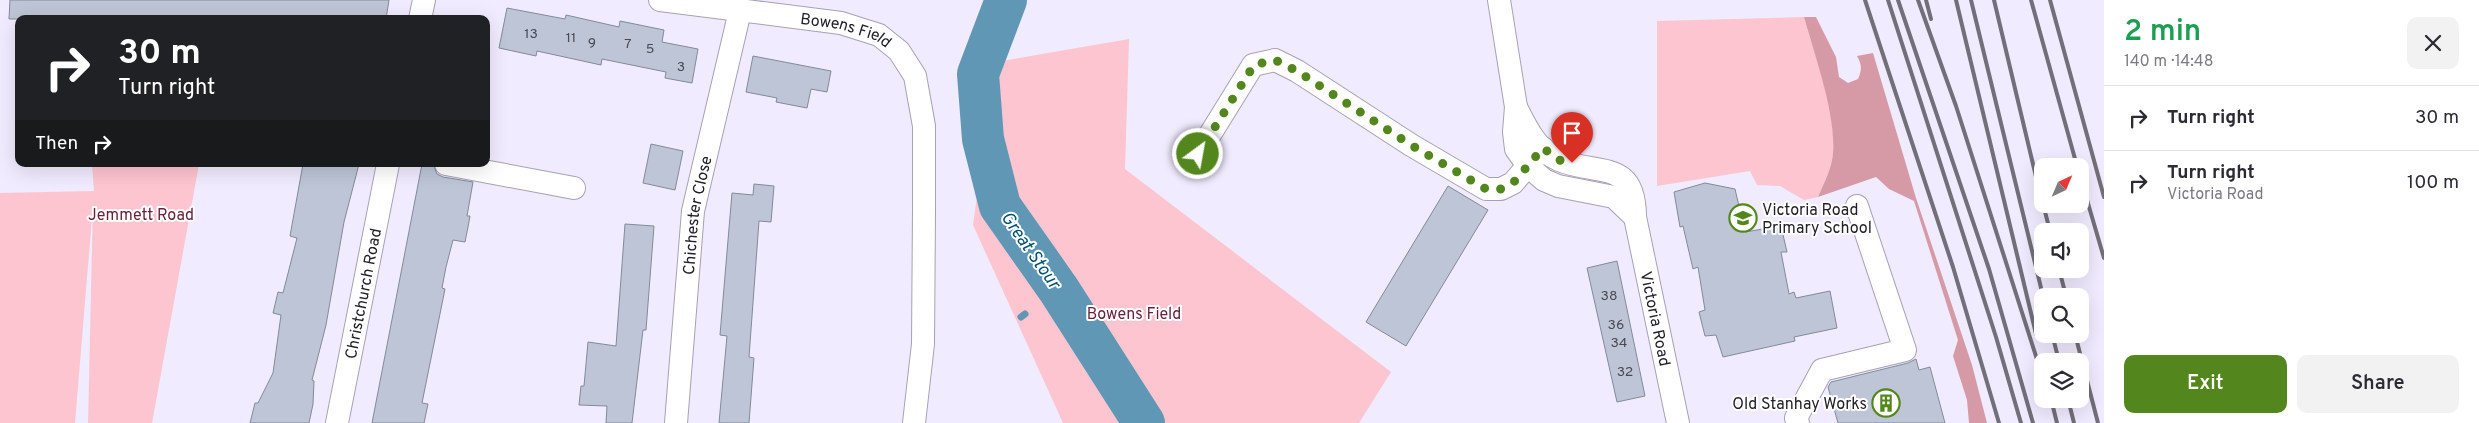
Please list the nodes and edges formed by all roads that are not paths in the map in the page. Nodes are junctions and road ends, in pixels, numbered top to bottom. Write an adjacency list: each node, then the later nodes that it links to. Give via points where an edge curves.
1 (424, 0): 5 (street)
2 (660, 0): 4 (street)
3 (1499, 0): 6 (street, Victoria Road)
4 (740, 11): 16 (street, Chichester Close, via 693,211); 17 (street, Bowens Field, via 841,23 879,35 899,51 915,76 924,126 924,210 923,344)
5 (421, 15)
6 (1516, 107): 7 (street, Victoria Road, via 1530,135); 9 (street, Victoria Road, via 1516,149)
7 (1543, 148): 9 (street); 14 (street, Victoria Road, via 1559,160 1624,178 1632,189)
8 (1198, 154): 9 (street, via 1254,65 1275,60 1486,189 1501,189 1513,183)
9 (1528, 166): 14 (street, Victoria Road, via 1544,180 1558,186 1614,197)
10 (387, 167): 15 (street, Christchurch Road)
11 (462, 167): 12 (street)
12 (574, 188)
13 (1857, 206): 19 (street, via 1905,350 1822,370 1796,418)
14 (1635, 216): 18 (street, Victoria Road)
15 (337, 423)
16 (676, 423)
17 (914, 423)
18 (1678, 423)
19 (1798, 423)

